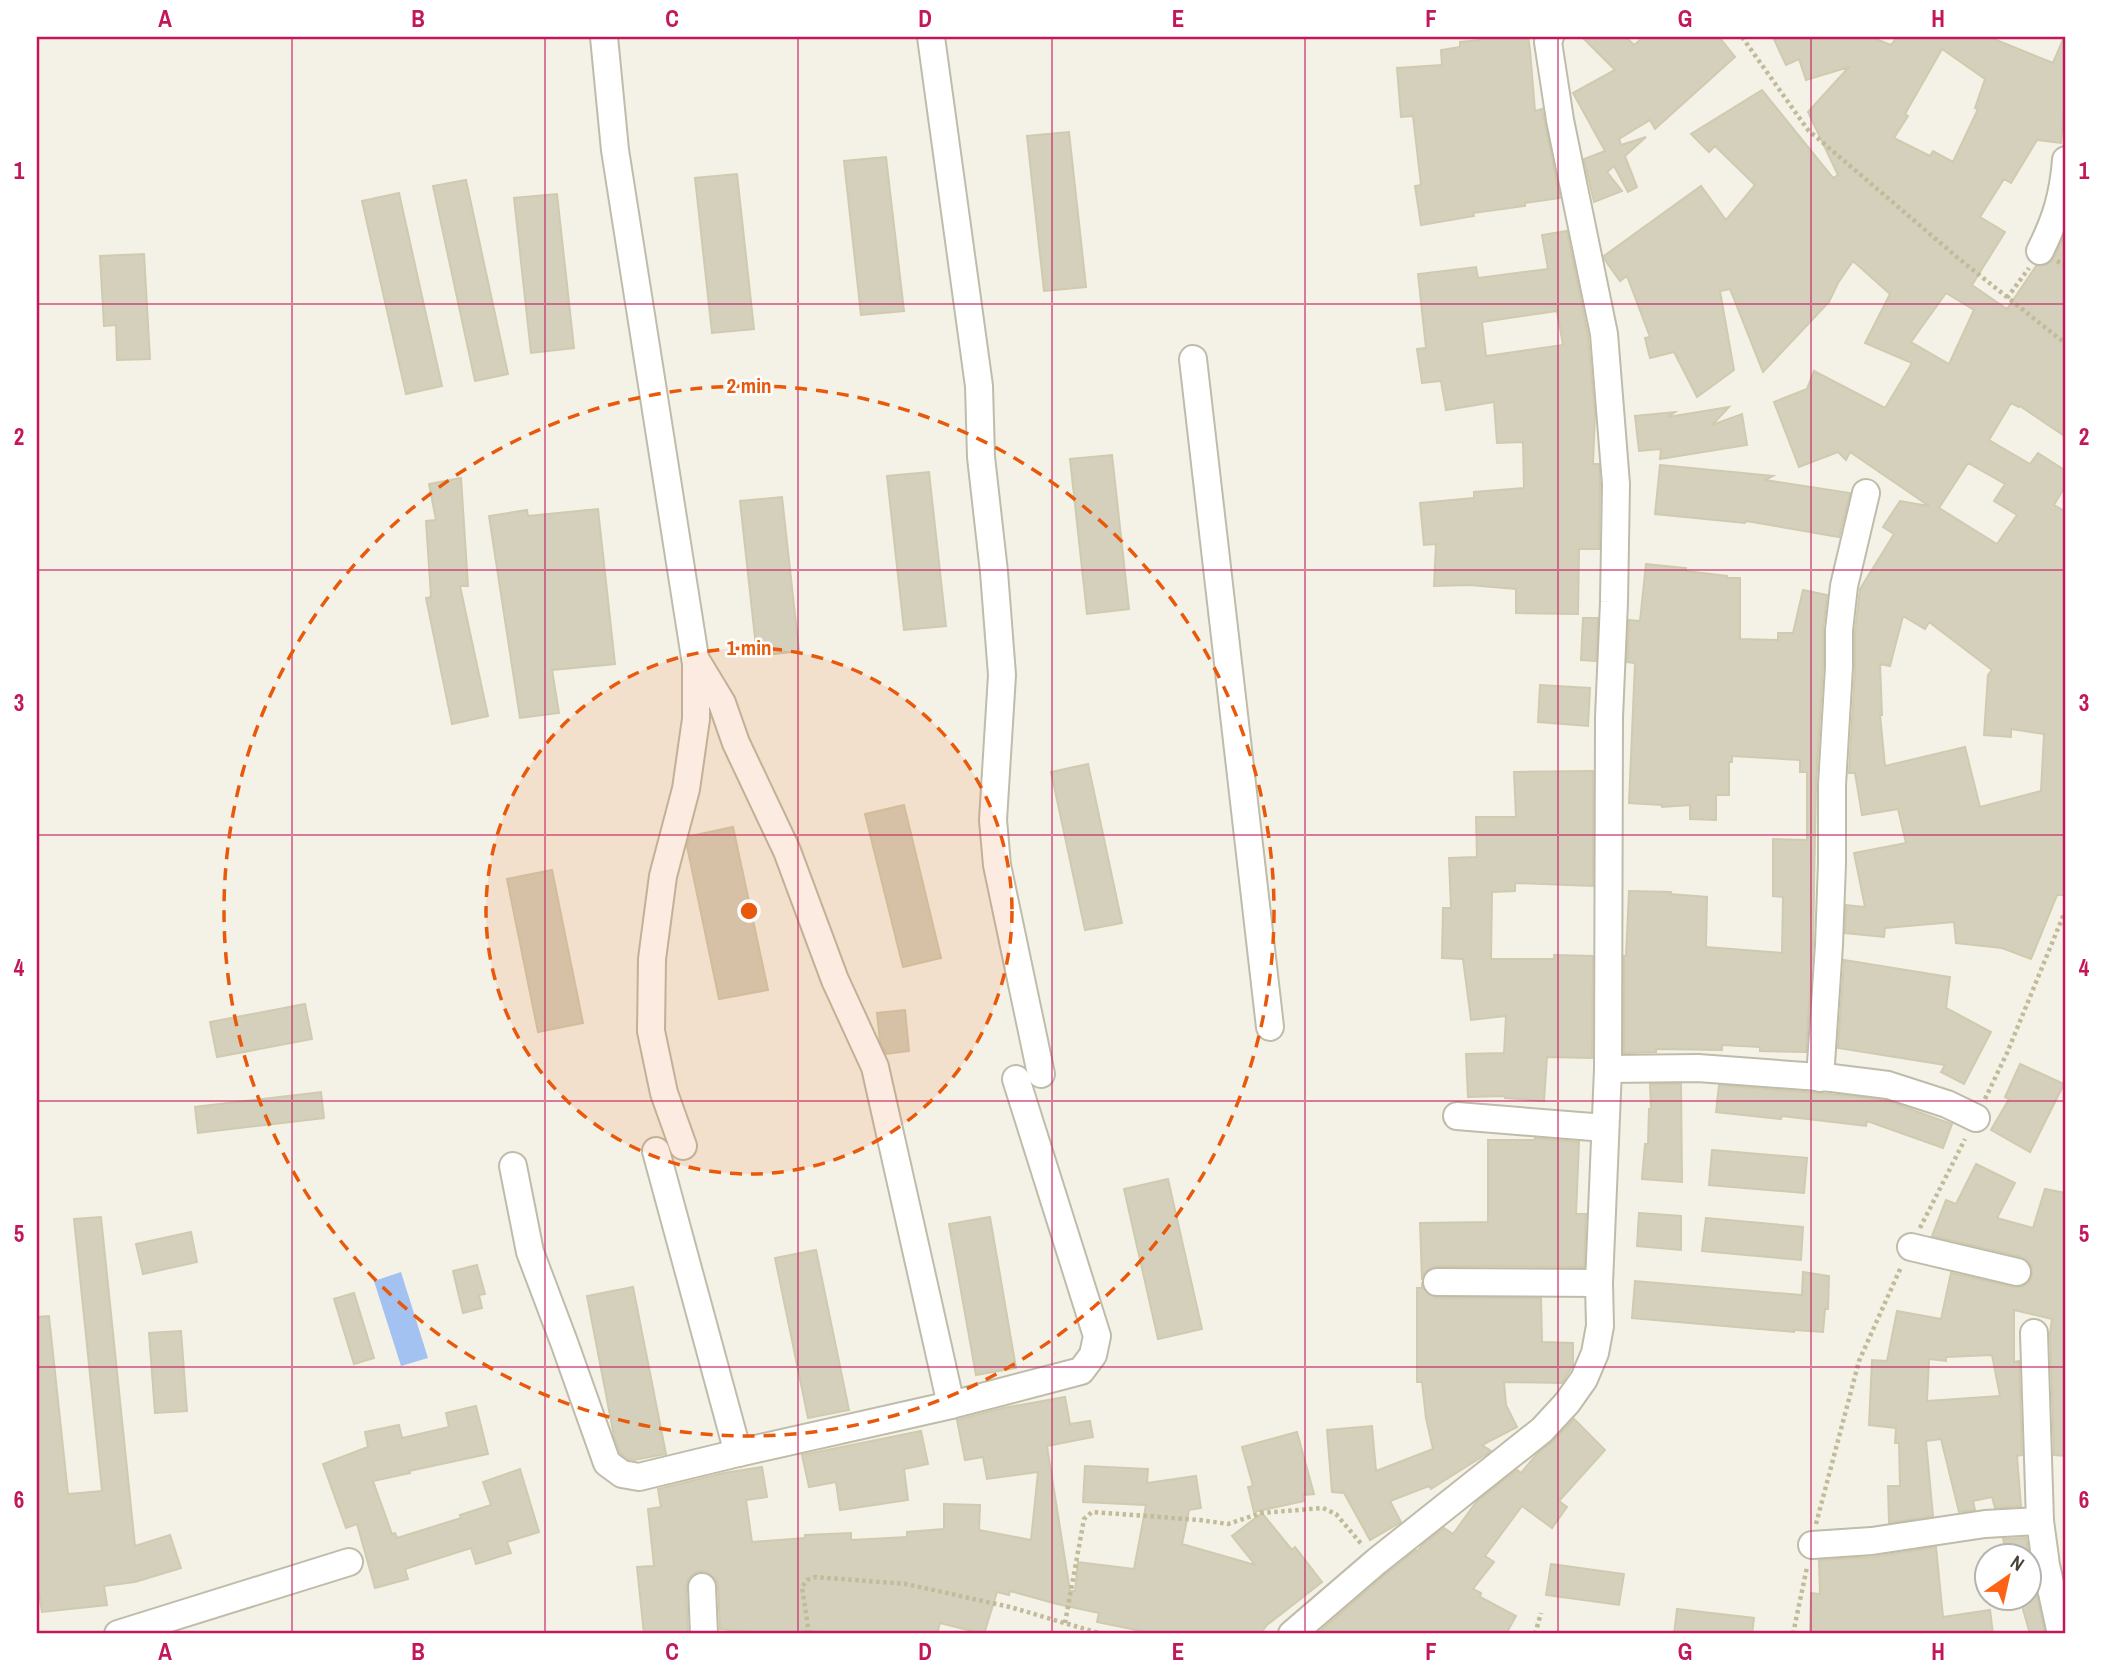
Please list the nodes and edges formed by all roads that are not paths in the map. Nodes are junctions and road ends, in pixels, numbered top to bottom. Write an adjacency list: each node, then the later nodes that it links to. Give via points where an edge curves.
1 (604, 37): 8 (street, via 615,150)
2 (931, 37): 23 (street, via 979,386 981,457 995,584 1002,675 993,820 997,865 1029,1076 1097,1336 1093,1355 1082,1371)
3 (1550, 37): 10 (street, via 1560,120 1604,334 1616,484 1609,717)
4 (2066, 160): 5 (street, via 2059,207)
5 (2040, 251)
6 (1193, 359): 9 (street)
7 (1867, 493): 11 (street, via 1844,586 1839,630 1829,945)
8 (695, 659): 15 (street, via 696,719 688,777 663,876 652,959 651,1031 664,1093); 23 (street, via 722,703 875,1067)
9 (1270, 1027)
10 (1608, 1069): 11 (street, via 1698,1069); 14 (street)
11 (1819, 1078): 13 (street, via 1888,1085)
12 (1457, 1116): 14 (street)
13 (1976, 1118)
14 (1605, 1128): 21 (street)
15 (684, 1146)
16 (656, 1151): 24 (street)
17 (513, 1166): 24 (street, via 530,1252 607,1463 622,1474 639,1477)
18 (1911, 1247): 19 (street)
19 (2017, 1272)
20 (1437, 1282): 21 (street)
21 (1599, 1283): 32 (street, via 1595,1353 1567,1403 1542,1430)
22 (2034, 1334): 25 (street)
23 (951, 1405): 24 (street)
24 (738, 1453)
25 (2050, 1536): 26 (street, via 1985,1524); 33 (street)
26 (1812, 1545)
27 (349, 1562): 29 (street)
28 (702, 1587): 31 (street)
29 (176, 1626): 30 (street)
30 (118, 1634)
31 (704, 1634)
32 (1292, 1634)
33 (2061, 1634)

